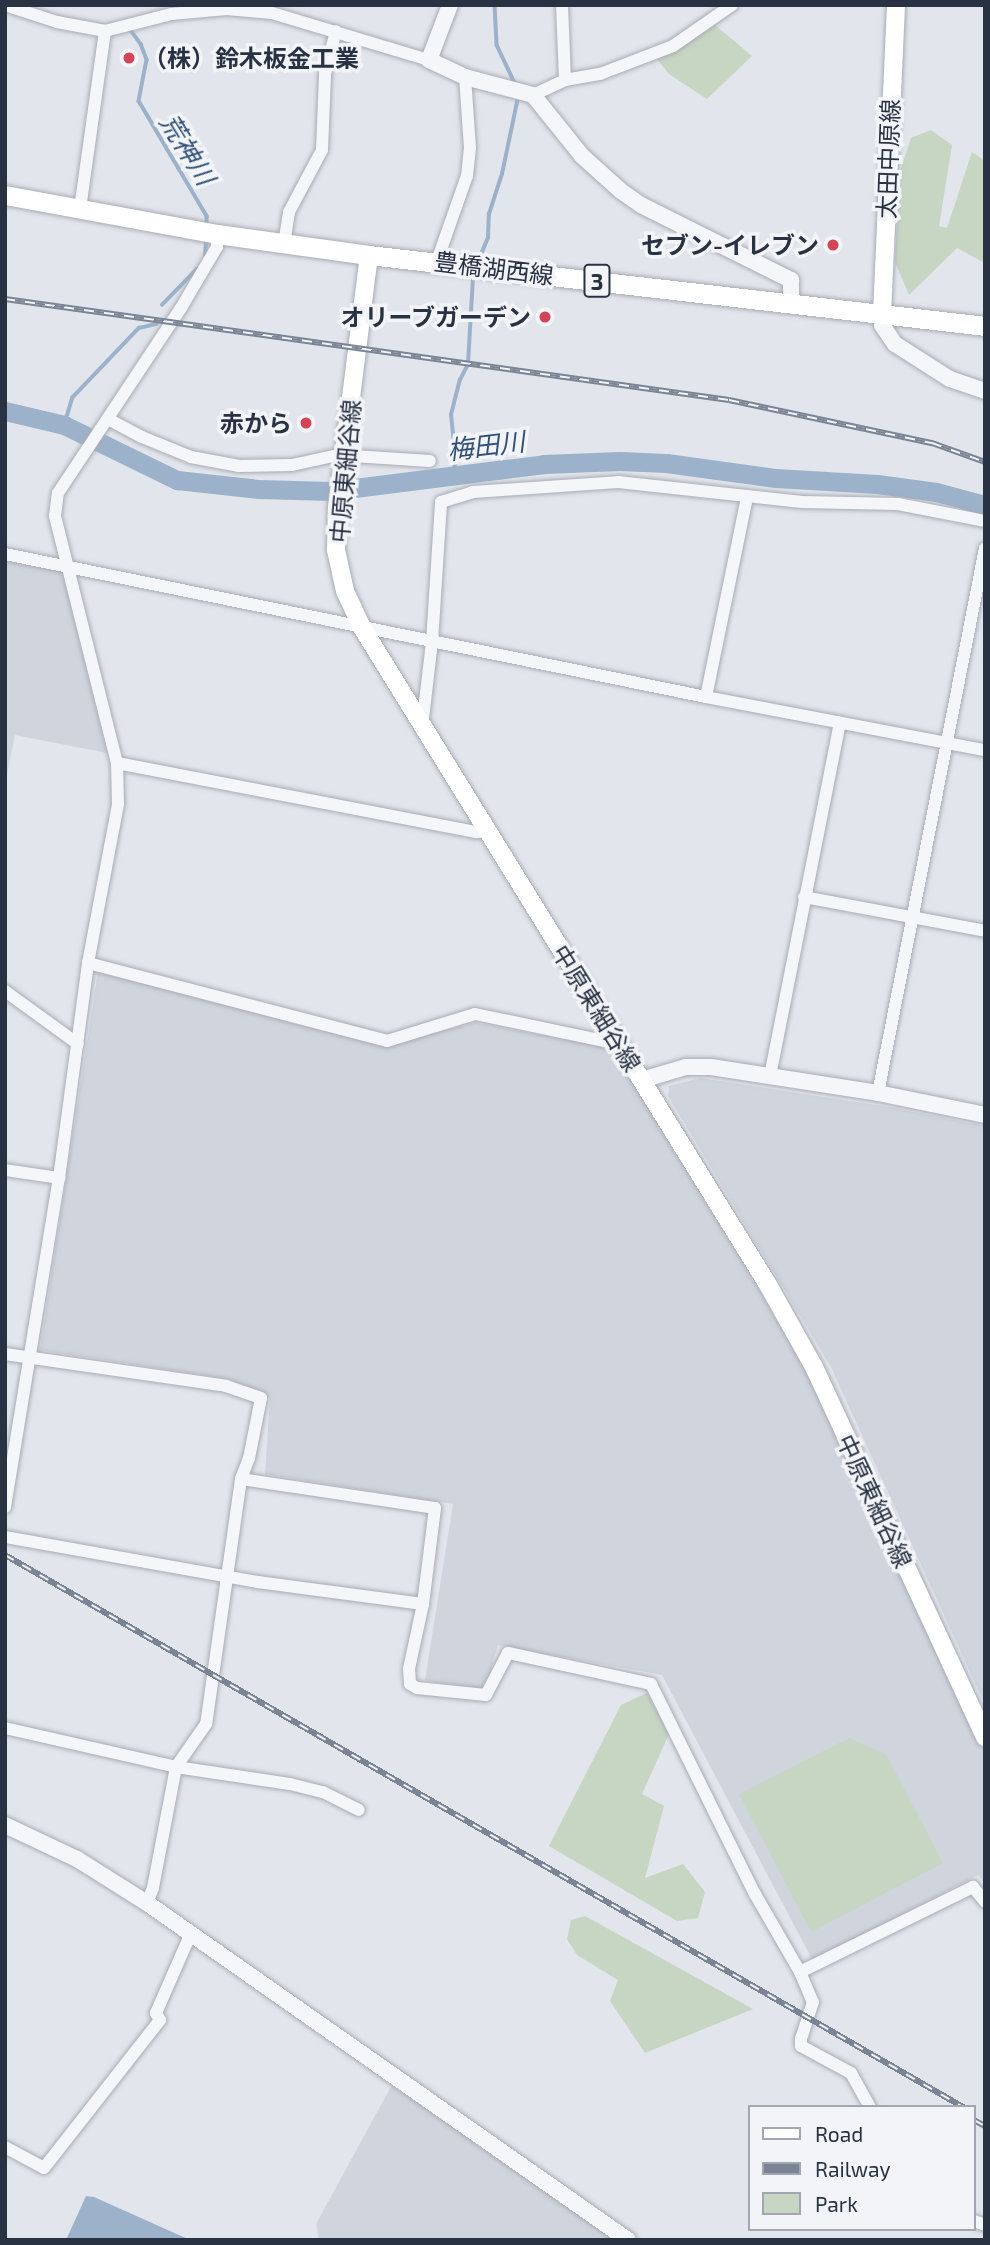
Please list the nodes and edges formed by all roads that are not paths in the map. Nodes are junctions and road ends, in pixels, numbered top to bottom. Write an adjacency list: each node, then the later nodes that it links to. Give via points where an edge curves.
1 (5, 5): 6 (street)
2 (450, 5): 8 (street)
3 (562, 5): 10 (street)
4 (732, 5): 10 (street, via 673,46 600,75)
5 (896, 5): 19 (main road, 太田中原線)
6 (106, 31): 7 (street, via 171,14 227,9 272,13); 13 (street)
7 (336, 31): 8 (street); 15 (street, via 325,74 322,150 289,212)
8 (429, 60): 9 (street)
9 (465, 77): 11 (street); 17 (street, via 470,148 467,176)
10 (565, 80): 11 (street)
11 (533, 95): 18 (street, via 582,156 621,191 791,280)
12 (5, 195): 13 (main road, 豊橋湖西線 / 3)
13 (80, 209): 14 (main road, 豊橋湖西線 / 3)
14 (208, 233): 15 (main road, 豊橋湖西線 / 3); 22 (street, via 217,247)
15 (284, 244): 16 (main road, 豊橋湖西線 / 3)
16 (369, 255): 17 (main road, 豊橋湖西線 / 3); 23 (main road, 中原東細谷線)
17 (438, 261): 18 (main road, 豊橋湖西線 / 3)
18 (791, 304): 19 (main road, 豊橋湖西線 / 3)
19 (882, 314): 20 (main road, 豊橋湖西線 / 3); 21 (street, via 882,325 895,344 950,379)
20 (985, 326)
21 (985, 391)
22 (106, 421): 23 (street, via 191,457 239,466); 29 (street, via 58,493 56,506)
23 (344, 458): 24 (street); 30 (main road, 中原東細谷線, via 336,550 345,591)
24 (430, 461)
25 (747, 497): 26 (street, via 898,504); 31 (street, via 618,482 473,492 441,502); 32 (street)
26 (985, 521)
27 (985, 548): 35 (street)
28 (5, 554): 29 (street)
29 (67, 568): 30 (street); 37 (street)
30 (361, 626): 31 (street); 34 (main road, 中原東細谷線)
31 (432, 642): 32 (street); 34 (street)
32 (706, 697): 33 (street)
33 (840, 723): 35 (street); 39 (street)
34 (422, 727): 38 (main road, 中原東細谷線)
35 (945, 743): 36 (street); 40 (street)
36 (985, 750)
37 (117, 763): 38 (street); 42 (street, via 118,804)
38 (486, 831): 45 (main road, 中原東細谷線)
39 (804, 897): 40 (street); 46 (street)
40 (914, 917): 41 (street); 48 (street)
41 (985, 931)
42 (88, 963): 44 (street); 45 (street, via 387,1041 475,1014)
43 (5, 991): 44 (street)
44 (78, 1044): 51 (street)
45 (619, 1044): 47 (main road, 中原東細谷線)
46 (770, 1076): 47 (street, via 686,1067); 48 (street)
47 (642, 1080): 60 (main road, 中原東細谷線, via 814,1367)
48 (878, 1093): 49 (street)
49 (985, 1115)
50 (5, 1170): 51 (street)
51 (59, 1178): 53 (street)
52 (5, 1354): 53 (street)
53 (30, 1358): 54 (street, via 226,1386 261,1398); 55 (street)
54 (241, 1479): 57 (street); 58 (street, via 435,1508)
55 (5, 1507)
56 (5, 1537): 57 (street)
57 (225, 1576): 58 (street); 61 (street, via 206,1724)
58 (423, 1604): 67 (street, via 409,1669 410,1684 417,1688 486,1695 508,1653 651,1684 755,1894)
59 (5, 1728): 61 (street)
60 (985, 1737)
61 (176, 1767): 62 (street, via 290,1784 323,1792); 65 (street)
62 (359, 1810)
63 (5, 1825): 65 (street, via 77,1859)
64 (985, 1902): 67 (street, via 973,1887)
65 (147, 1903): 66 (street)
66 (191, 1933): 69 (street, via 156,2013 160,2020 44,2168); 70 (street)
67 (800, 1972): 68 (street, via 813,2002 801,2046 851,2073)
68 (869, 2105)
69 (5, 2147)
70 (628, 2240)

